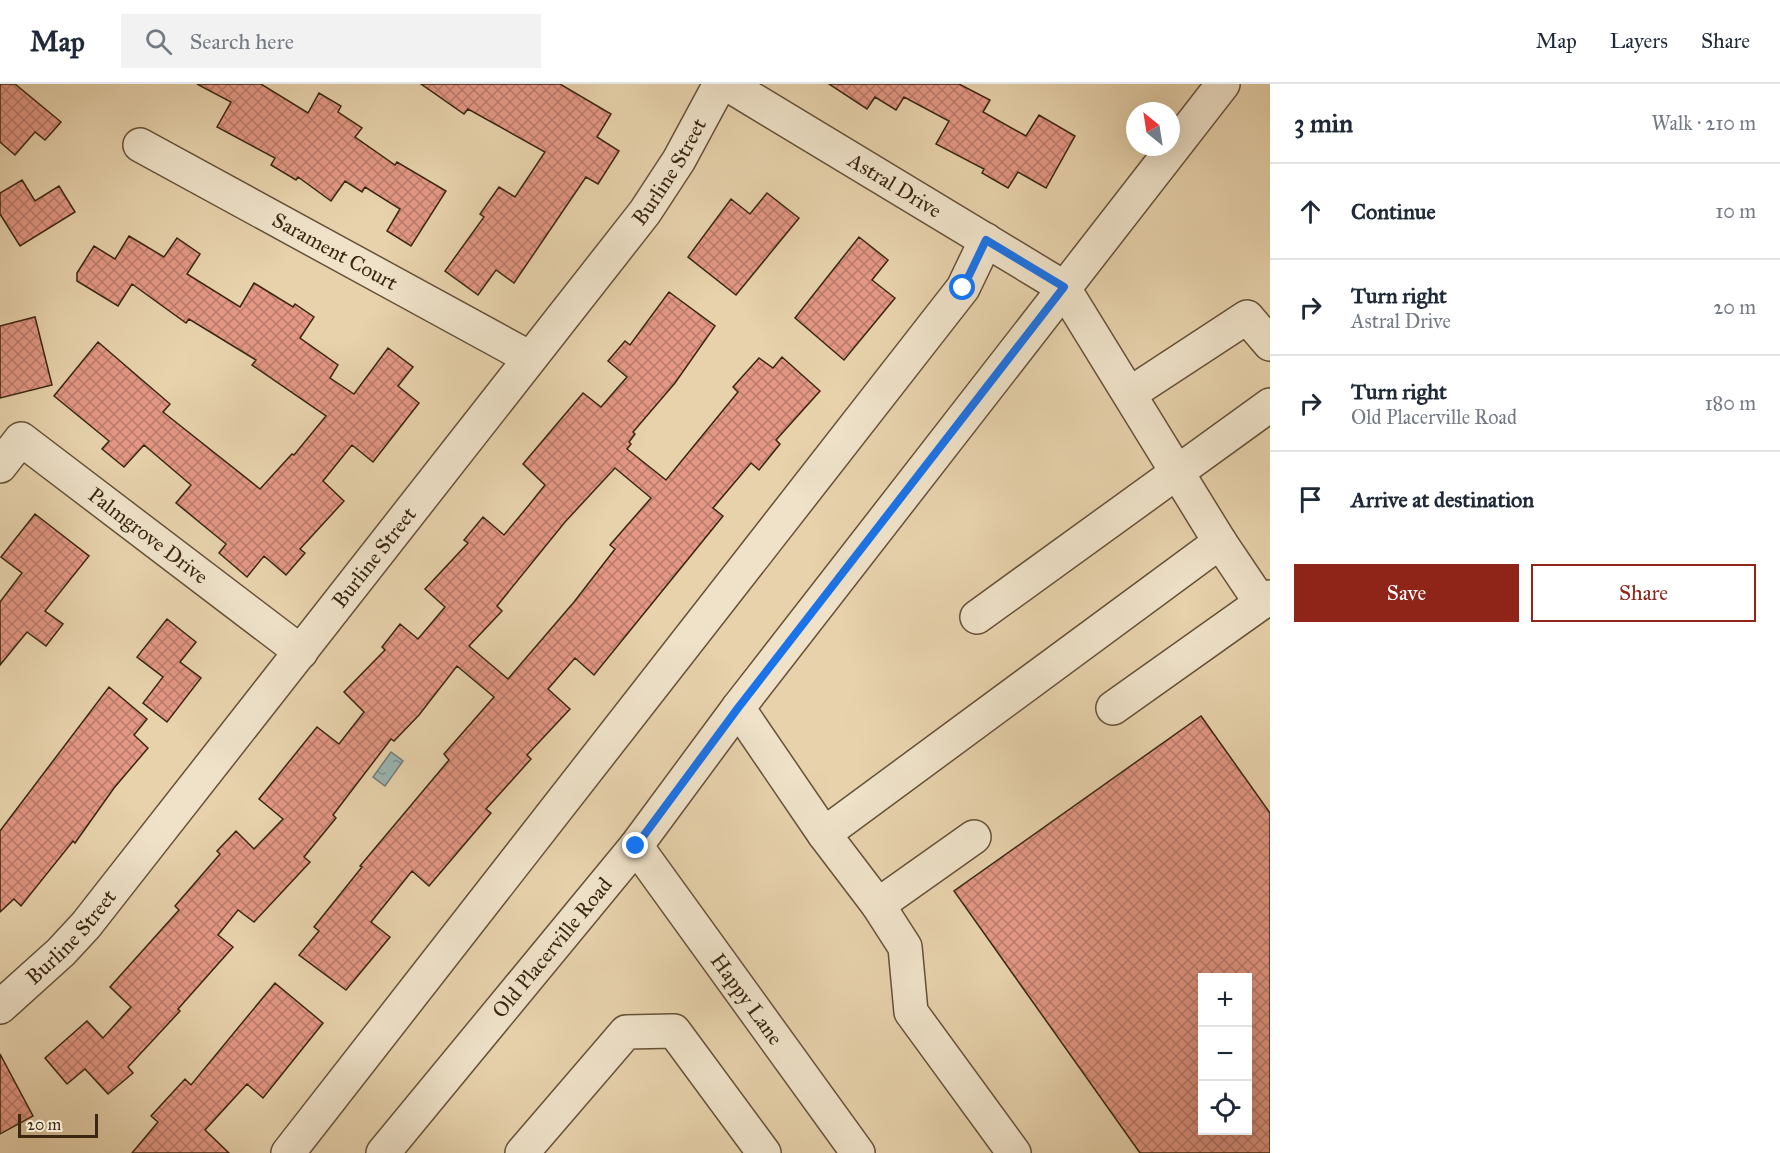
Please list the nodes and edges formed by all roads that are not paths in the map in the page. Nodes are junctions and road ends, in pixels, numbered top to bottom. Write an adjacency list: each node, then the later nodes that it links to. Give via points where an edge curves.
1 (720, 84): 8 (street, Burline Street, via 664,185)
2 (727, 84): 5 (street, Astral Drive)
3 (1223, 84): 6 (street, Old Placerville Road)
4 (140, 145): 8 (street, Sarament Court)
5 (986, 240): 6 (street, Astral Drive); 24 (street, via 963,288)
6 (1064, 287): 9 (street); 17 (street, Old Placerville Road)
7 (1270, 344): 9 (street, via 1247,317)
8 (530, 358): 16 (street, Burline Street)
9 (1131, 393): 12 (street)
10 (1270, 405): 12 (street)
11 (0, 466): 16 (street, Palmgrove Drive, via 21,439)
12 (1177, 470): 13 (street); 15 (street)
13 (1220, 542): 14 (street); 19 (street)
14 (1265, 607): 18 (street)
15 (977, 617)
16 (301, 652): 23 (street, Burline Street, via 86,925)
17 (738, 708): 19 (street); 21 (street, Old Placerville Road)
18 (1113, 708)
19 (824, 834): 22 (street)
20 (974, 837): 22 (street)
21 (636, 846): 25 (street, Old Placerville Road); 28 (street, Happy Lane)
22 (878, 905): 29 (street, via 905,947 911,1012)
23 (0, 1007)
24 (288, 1153)
25 (383, 1153)
26 (522, 1153): 27 (street, via 626,1032 674,1031)
27 (764, 1153)
28 (858, 1153)
29 (1014, 1153)

